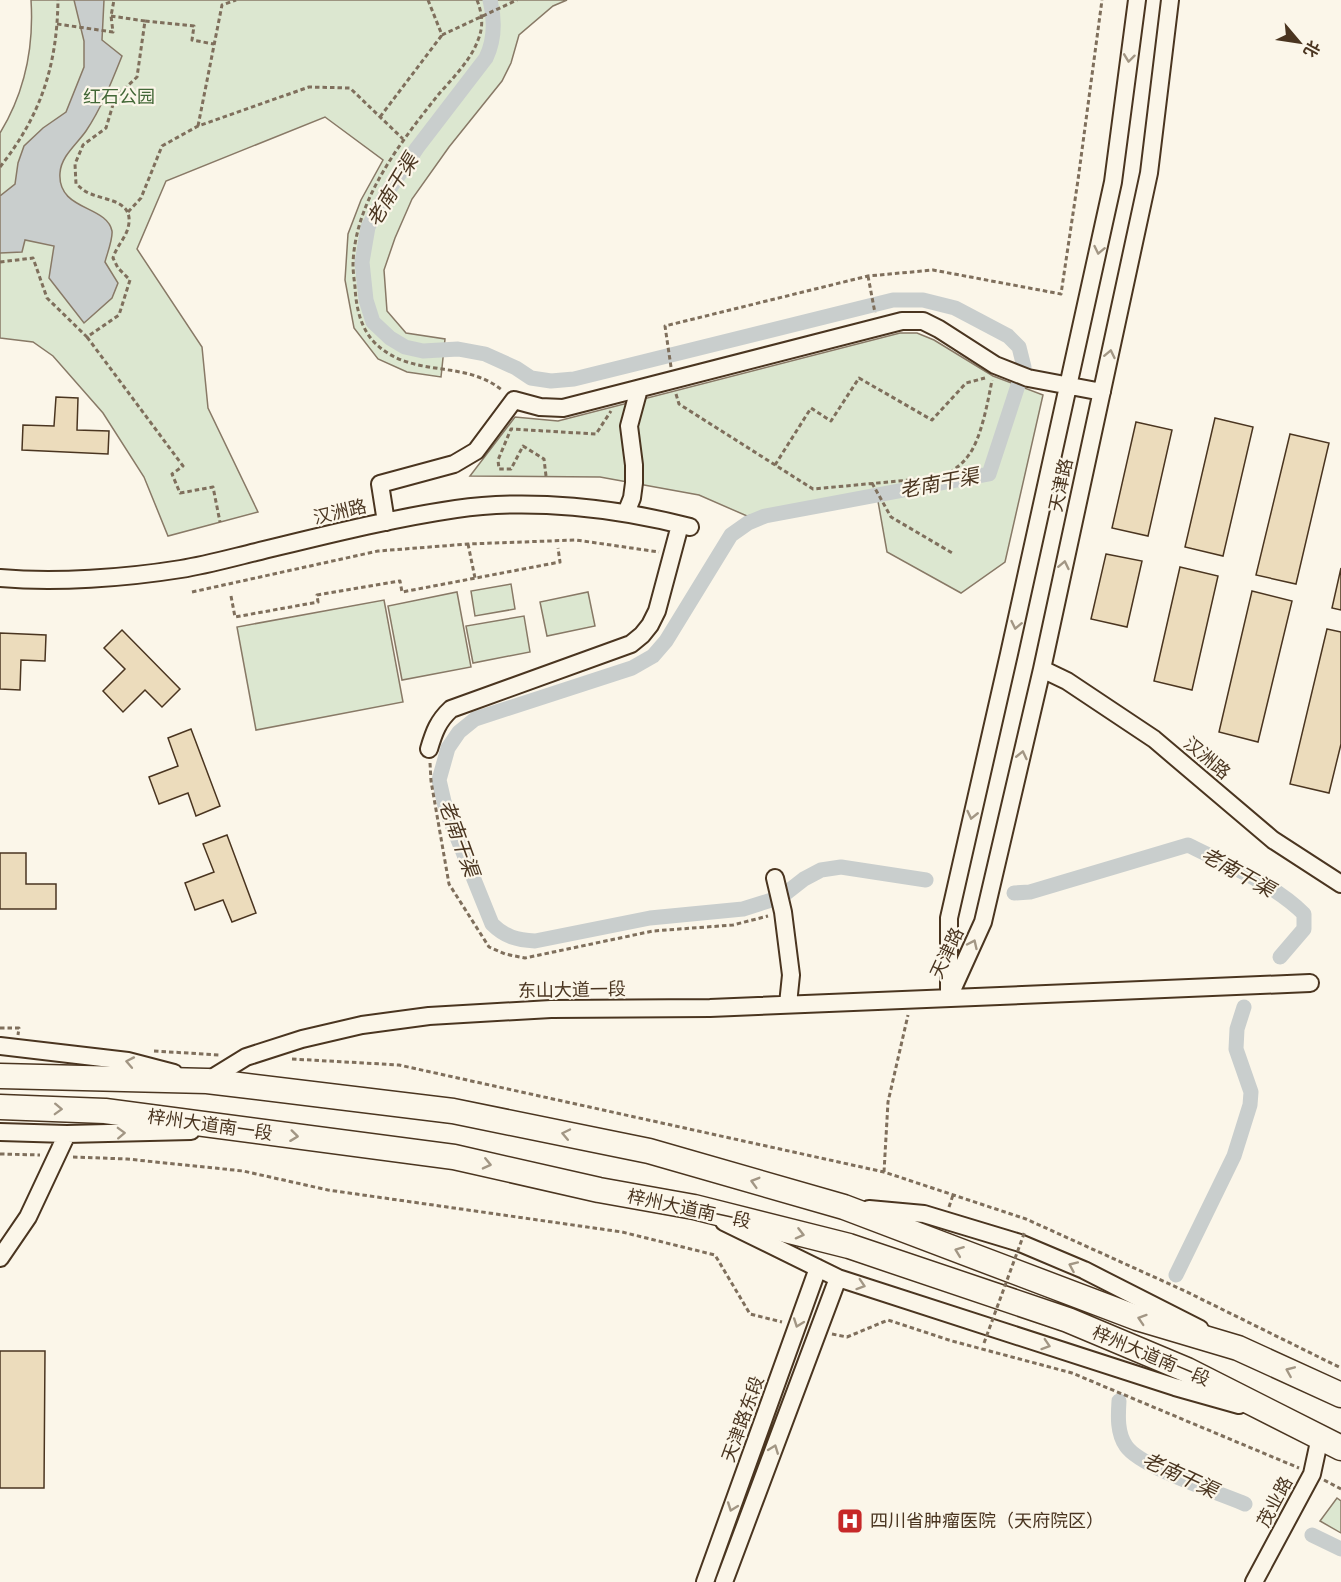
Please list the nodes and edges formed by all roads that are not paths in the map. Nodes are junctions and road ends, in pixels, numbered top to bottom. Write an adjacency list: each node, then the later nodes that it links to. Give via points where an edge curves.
1 (1137, 0): 3 (street, 天津路, one-way to 3, via 1113,182)
2 (1170, 0): 5 (street, 天津路, one-way to 2, via 1149,173)
3 (1069, 386): 4 (street, via 995,365 923,321 902,321); 5 (street); 14 (street, 天津路, one-way to 14, via 949,918)
4 (639, 388): 6 (street, via 628,426 634,483); 7 (street, via 563,408 514,400 476,451 454,464 380,484)
5 (1102, 392): 9 (street, 天津路, one-way to 5)
6 (626, 513): 7 (street, 汉洲路, via 520,506 458,509); 10 (street, 汉洲路, via 685,526 672,554 657,611 642,635 631,644 451,709 435,729)
7 (386, 522): 8 (street, 汉洲路, via 182,569 113,577)
8 (0, 578)
9 (1042, 669): 12 (street, 汉洲路, via 1067,681 1154,739 1273,840); 14 (street, 天津路, one-way to 9, via 983,922)
10 (429, 749)
11 (775, 878): 15 (street, via 791,975)
12 (1341, 884)
13 (1310, 983): 14 (street, 东山大道一段)
14 (949, 997): 15 (street, 东山大道一段)
15 (788, 1004): 18 (street, 东山大道一段, via 429,1016 362,1025 302,1039 246,1057)
16 (0, 1046): 18 (street, one-way to 16, via 128,1062)
17 (0, 1076): 18 (highway, 梓州大道南一段)
18 (207, 1081): 27 (highway, 梓州大道南一段, one-way to 18, via 1238,1348 1137,1318 844,1207 649,1151 453,1111)
19 (0, 1107): 20 (highway, 梓州大道南一段, one-way to 20, via 105,1111)
20 (242, 1129): 22 (street, one-way to 20); 23 (highway, 梓州大道南一段, one-way to 23, via 454,1157)
21 (0, 1132): 22 (street)
22 (67, 1134): 24 (street, via 28,1217)
23 (694, 1207): 25 (street); 28 (highway, 梓州大道南一段, one-way to 28, via 849,1246 1068,1320 1187,1370)
24 (0, 1257)
25 (818, 1268): 26 (street); 31 (street, 天津路东段, one-way to 31)
26 (838, 1278): 28 (street, one-way to 28, via 1175,1387); 32 (street, one-way to 26)
27 (1341, 1395)
28 (1282, 1417): 29 (highway, 梓州大道南一段)
29 (1320, 1437): 30 (highway, 梓州大道南一段); 33 (street, 茂业路, via 1312,1474)
30 (1341, 1448)
31 (705, 1582)
32 (724, 1582)
33 (1254, 1582)

